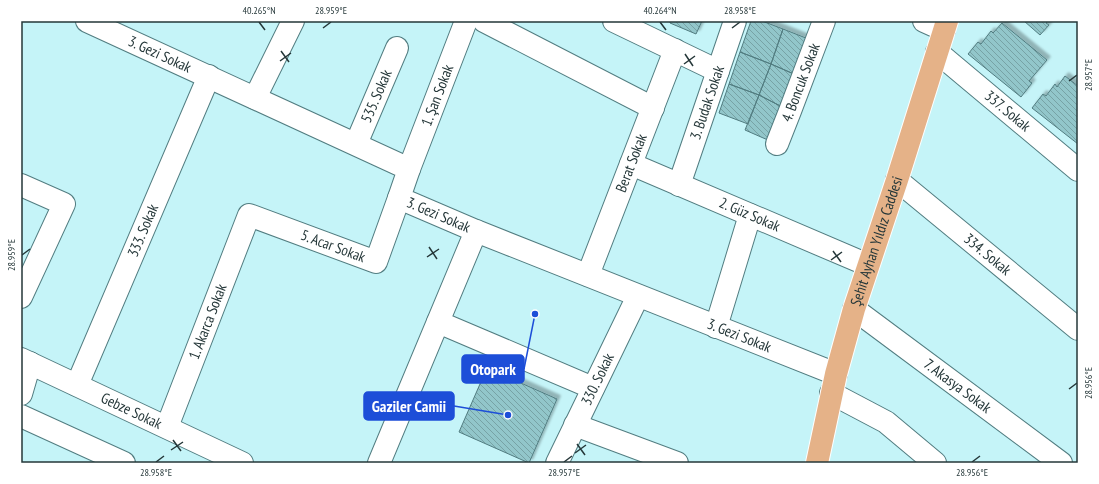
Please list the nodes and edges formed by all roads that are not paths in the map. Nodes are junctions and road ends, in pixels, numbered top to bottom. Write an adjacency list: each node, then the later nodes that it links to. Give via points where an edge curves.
1 (87, 21): 15 (street, 3. Gezi Sokak)
2 (293, 21): 16 (street)
3 (466, 21): 21 (street, 1. Şan Sokak)
4 (484, 21): 10 (street)
5 (735, 21): 14 (street, 3. Budak Sokak)
6 (824, 21): 19 (street, 4. Boncuk Sokak)
7 (924, 21): 9 (street)
8 (618, 22): 12 (street)
9 (945, 26): 13 (main road, Şehit Ayhan Yıldız Caddesi)
10 (514, 28): 17 (street)
11 (397, 48): 18 (street, 535. Sokak)
12 (675, 50): 14 (street); 17 (street, Berat Sokak)
13 (937, 52): 22 (street, 337. Sokak); 23 (main road, Şehit Ayhan Yıldız Caddesi)
14 (718, 71): 25 (street, 3. Budak Sokak)
15 (209, 76): 16 (street, 3. Gezi Sokak); 40 (street, 333. Sokak)
16 (255, 98): 18 (street, 3. Gezi Sokak)
17 (653, 108): 20 (street, Berat Sokak)
18 (356, 144): 21 (street, 3. Gezi Sokak)
19 (777, 144)
20 (631, 164): 25 (street, 2. Güz Sokak); 31 (street, Berat Sokak)
21 (409, 169): 26 (street, 3. Gezi Sokak)
22 (1078, 170)
23 (897, 180): 30 (main road, Şehit Ayhan Yıldız Caddesi); 37 (street, 334. Sokak)
24 (21, 185): 33 (street, via 64,204)
25 (679, 185): 28 (street, 2. Güz Sokak)
26 (399, 198): 27 (street, 5. Acar Sokak, via 376,262); 29 (street, 3. Gezi Sokak)
27 (248, 215): 45 (street, 1. Akarca Sokak)
28 (750, 215): 30 (street, 2. Güz Sokak); 36 (street)
29 (476, 231): 31 (street, 3. Gezi Sokak); 35 (street)
30 (868, 265): 34 (main road, Şehit Ayhan Yıldız Caddesi)
31 (588, 275): 32 (street, 3. Gezi Sokak)
32 (638, 296): 36 (street, 3. Gezi Sokak); 41 (street, 330. Sokak)
33 (21, 297)
34 (854, 309): 39 (main road, Şehit Ayhan Yıldız Caddesi); 53 (street, 7. Akasya Sokak)
35 (438, 322): 41 (street); 48 (street)
36 (716, 327): 39 (street, 3. Gezi Sokak)
37 (1078, 329)
38 (25, 361): 40 (street, Gebze Sokak); 42 (street)
39 (833, 384): 51 (main road, Şehit Ayhan Yıldız Caddesi); 52 (street, 3. Gezi Sokak, via 886,422)
40 (77, 385): 45 (street, Gebze Sokak)
41 (593, 388): 44 (street, 330. Sokak)
42 (21, 394)
43 (21, 416): 46 (street)
44 (575, 425): 49 (street, 330. Sokak); 50 (street)
45 (166, 427): 47 (street, Gebze Sokak)
46 (124, 463)
47 (242, 463)
48 (380, 463)
49 (557, 463)
50 (677, 463)
51 (817, 463)
52 (935, 463)
53 (1061, 463)

